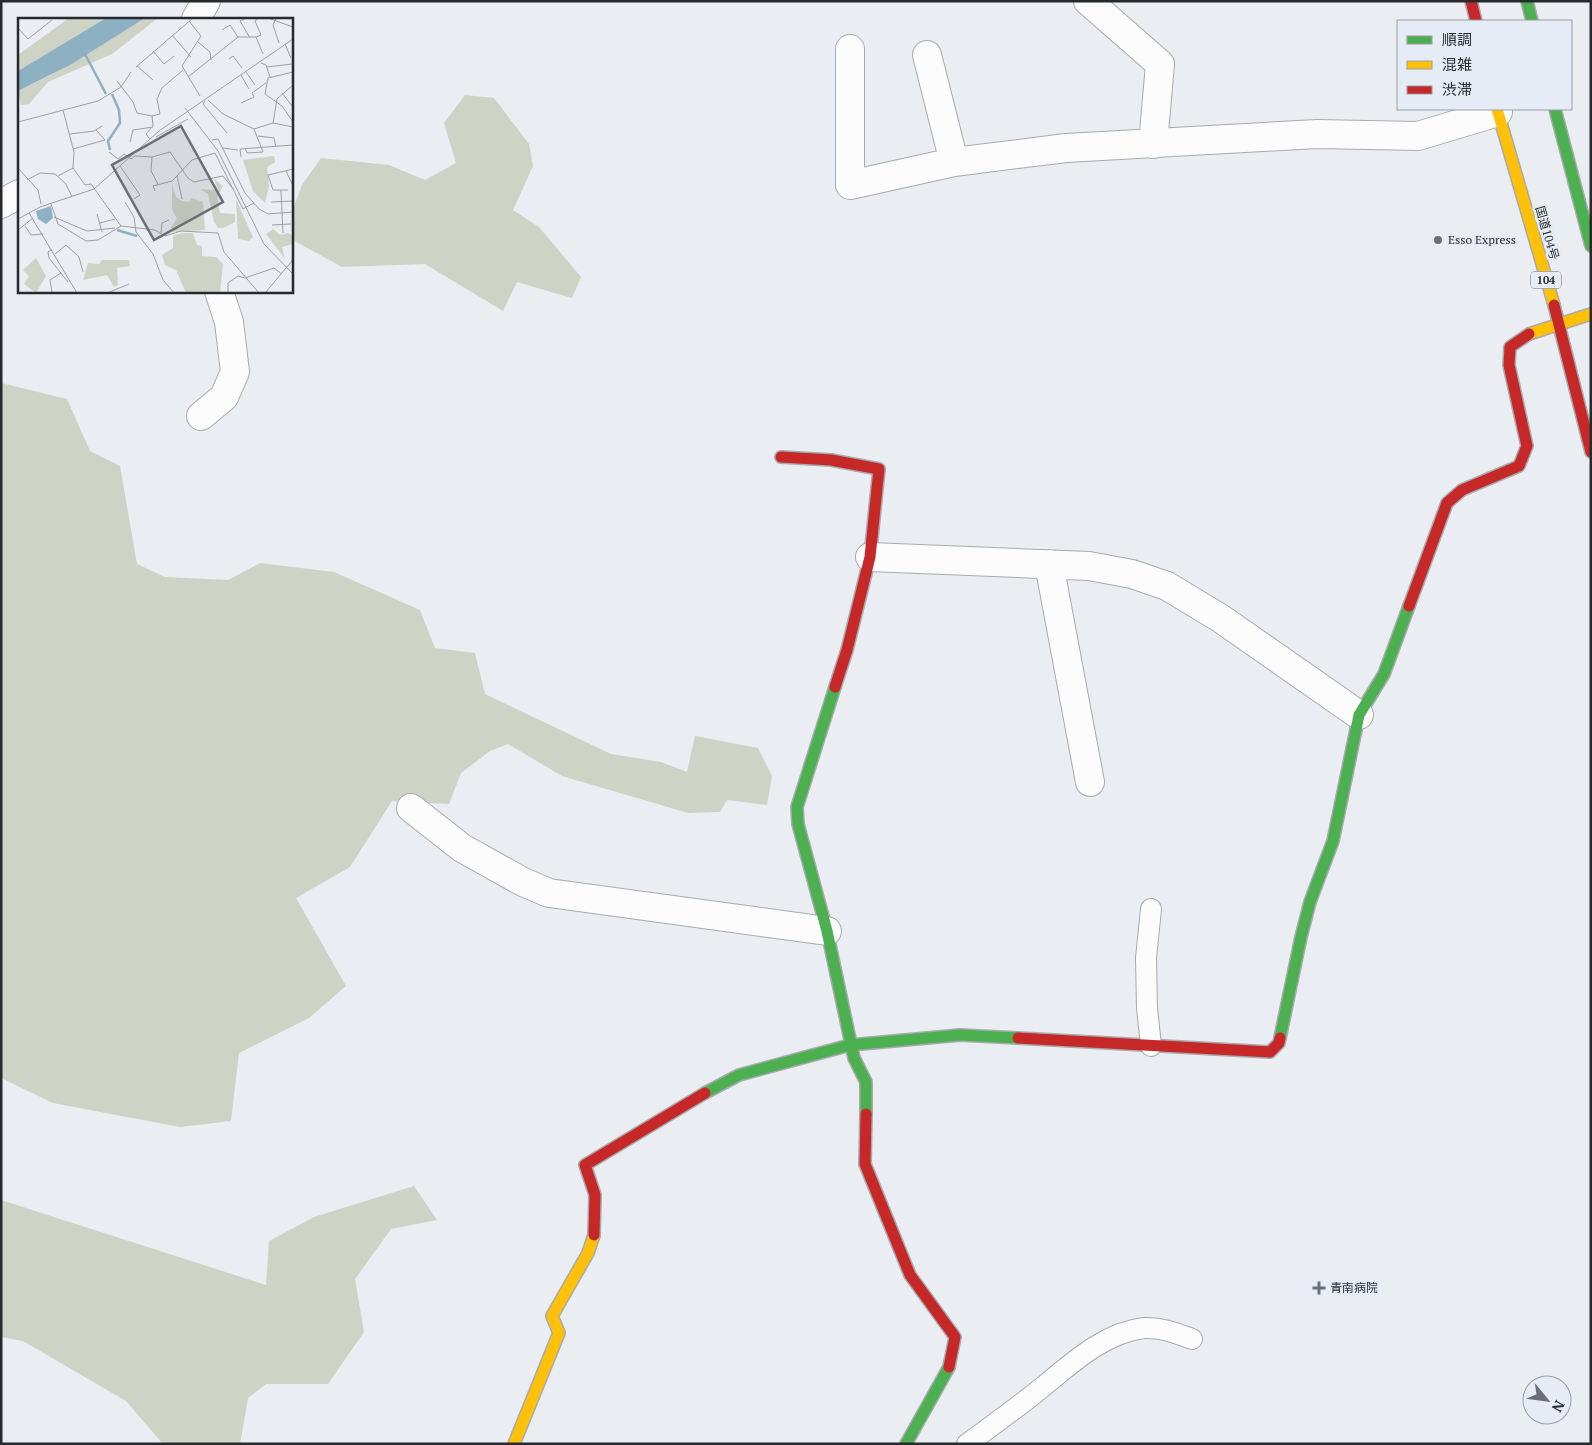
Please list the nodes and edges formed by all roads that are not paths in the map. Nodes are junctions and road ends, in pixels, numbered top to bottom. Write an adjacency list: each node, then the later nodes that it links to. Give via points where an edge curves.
1 (206, 1): 5 (street)
2 (1088, 1): 12 (street, via 1160,64)
3 (1471, 1): 6 (main road)
4 (1527, 1): 7 (main road)
5 (197, 18)
6 (1476, 20)
7 (1532, 20)
8 (850, 49): 13 (street, via 850,185)
9 (927, 55): 13 (street)
10 (1555, 110): 16 (main road)
11 (1497, 111): 12 (street, via 1418,136 1317,134); 19 (main road, 国道104号 / 104)
12 (1153, 144): 13 (street, via 1066,148)
13 (954, 162)
14 (18, 195): 15 (street)
15 (1, 204)
16 (1591, 246)
17 (219, 292): 20 (street, via 229,322 235,372 224,397)
18 (1591, 314): 19 (main road)
19 (1559, 323): 21 (main road, 国道104号 / 104); 25 (main road, via 1530,333 1510,347 1509,365 1527,446 1519,466 1462,490 1447,503 1384,674)
20 (201, 416)
21 (1591, 452)
22 (781, 458): 23 (main road, via 831,460 879,469)
23 (870, 557): 24 (street); 29 (main road, via 847,650 797,807 798,824)
24 (1049, 564): 25 (street, via 1089,566 1132,574 1167,586 1220,618); 26 (street)
25 (1359, 715): 31 (main road, via 1333,841 1310,902 1279,1043 1270,1052)
26 (1090, 782)
27 (411, 808): 29 (street, via 462,848 549,893)
28 (1151, 909): 31 (lane, via 1146,958)
29 (827, 931): 30 (main road)
30 (850, 1045): 31 (main road, via 960,1035); 33 (main road, via 739,1075 585,1165 595,1195 594,1232 588,1253 552,1316 559,1333); 34 (main road, via 866,1082 865,1164 910,1275 954,1337 949,1368)
31 (1151, 1046)
32 (1192, 1339): 35 (lane, via 1164,1328 1144,1328 1114,1336 1093,1348)
33 (514, 1444)
34 (906, 1444)
35 (967, 1444)

